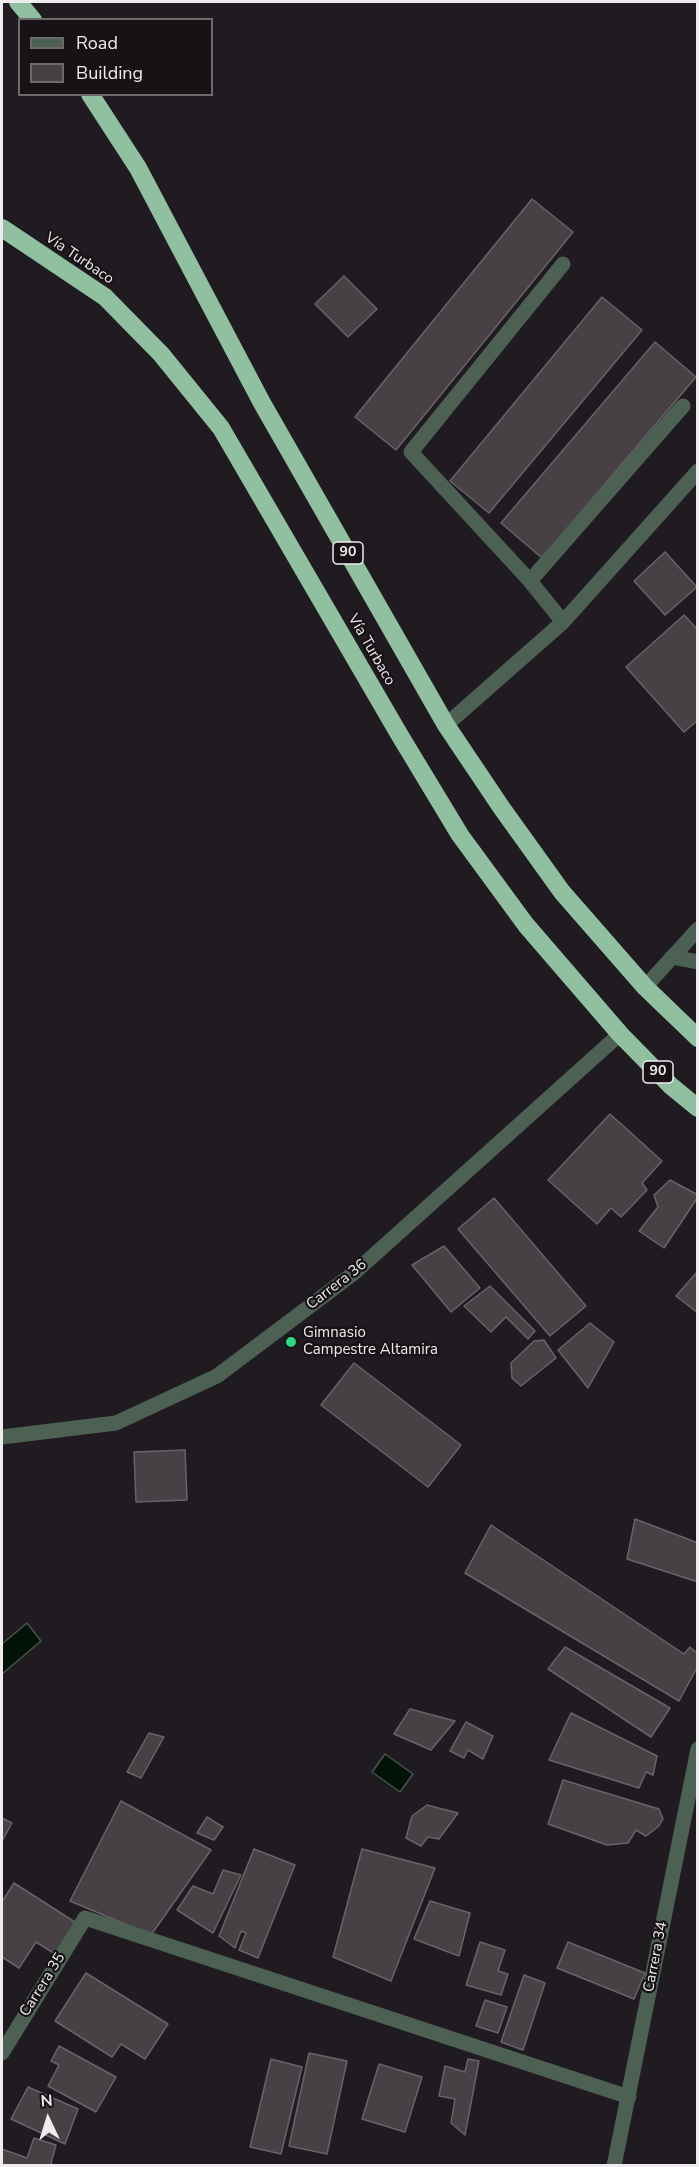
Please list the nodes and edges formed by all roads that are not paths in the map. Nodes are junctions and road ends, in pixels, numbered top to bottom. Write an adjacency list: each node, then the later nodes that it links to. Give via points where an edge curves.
1 (18, 2): 2 (highway)
2 (31, 18)
3 (91, 96): 10 (highway, Vía Turbaco / 90, via 138,168 262,403)
4 (2, 228): 15 (highway, Vía Turbaco / 90, via 105,297 161,354 222,428 460,835 526,925)
5 (563, 264): 8 (street, via 411,452)
6 (683, 406): 8 (street)
7 (698, 471): 9 (street)
8 (530, 581): 9 (street)
9 (563, 622): 10 (street)
10 (446, 725): 14 (highway, Vía Turbaco / 90, via 562,892)
11 (698, 929): 12 (street)
12 (672, 957): 13 (street); 14 (street)
13 (698, 962)
14 (645, 987): 16 (highway, Vía Turbaco / 90)
15 (620, 1034): 17 (highway, Vía Turbaco / 90); 18 (street, Carrera 36, via 354,1273 217,1376 116,1423)
16 (698, 1038)
17 (698, 1108)
18 (2, 1437)
19 (698, 1749): 21 (street, Carrera 34)
20 (2, 2053): 21 (street, Carrera 35, via 85,1918)
21 (628, 2097): 22 (street, Carrera 34)
22 (614, 2166)

